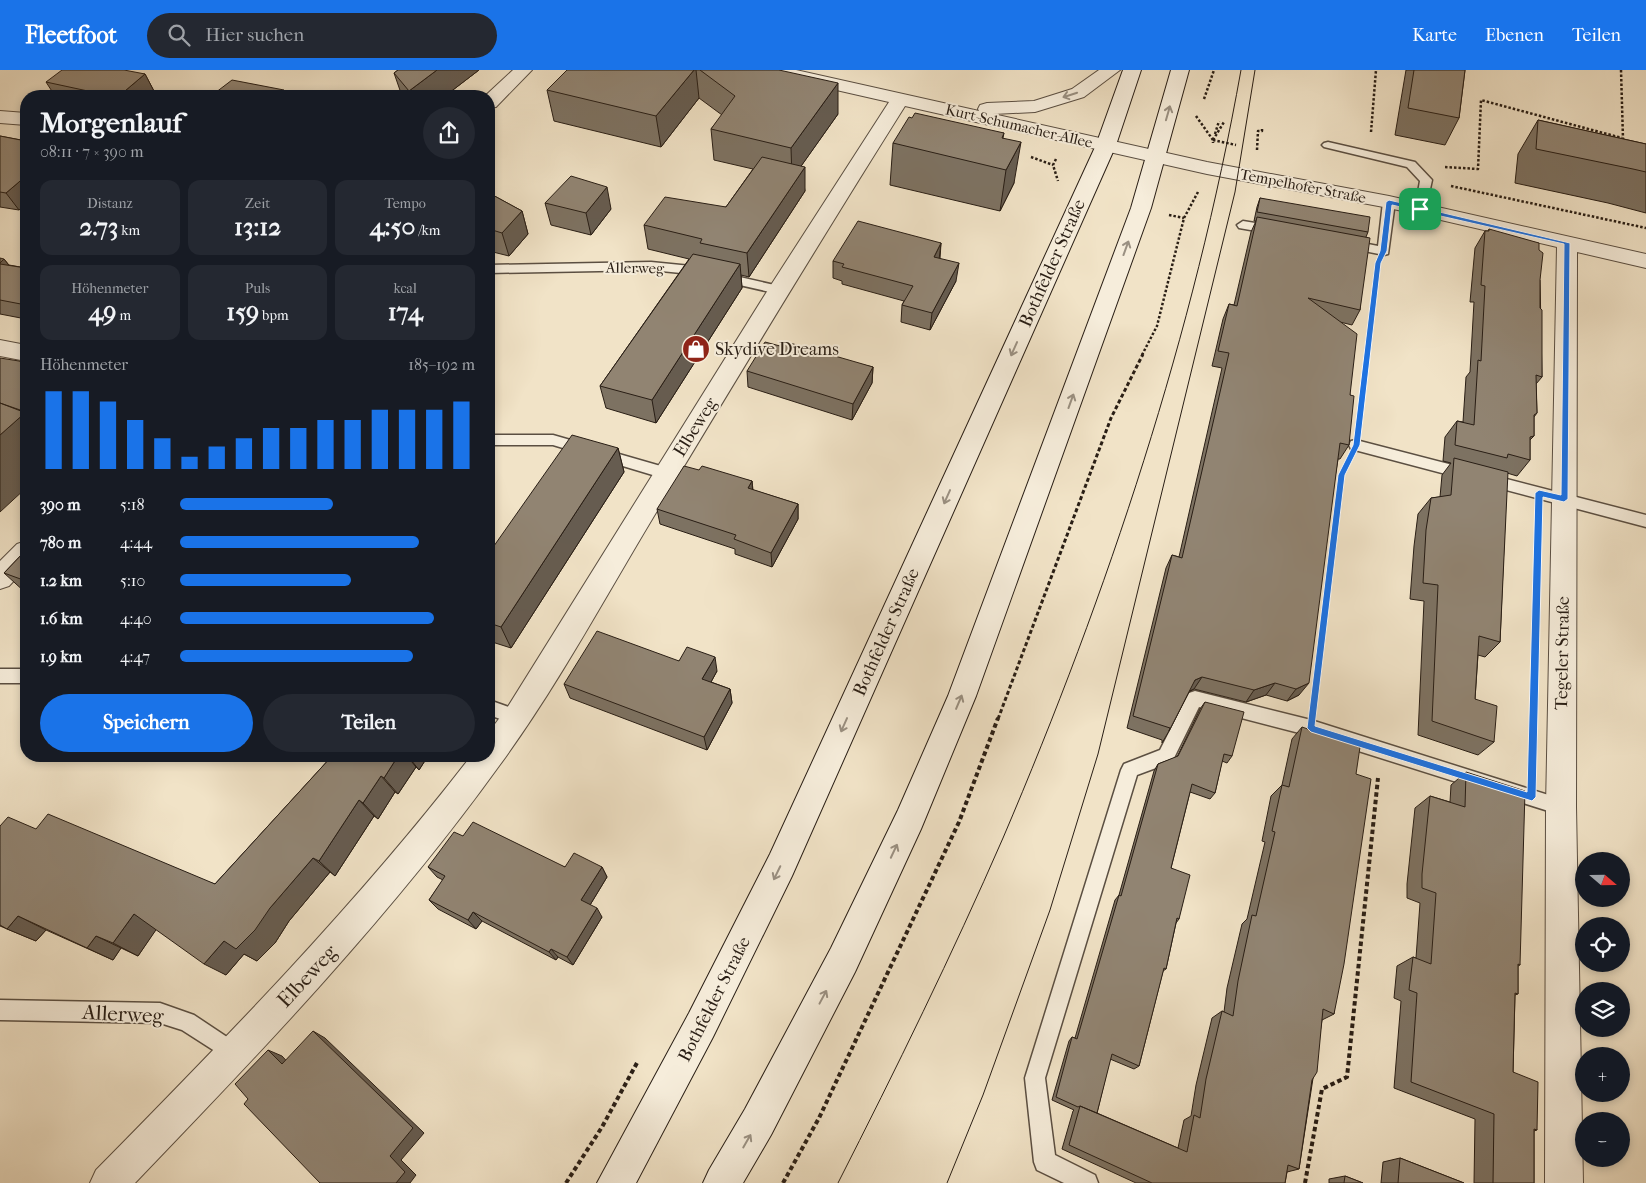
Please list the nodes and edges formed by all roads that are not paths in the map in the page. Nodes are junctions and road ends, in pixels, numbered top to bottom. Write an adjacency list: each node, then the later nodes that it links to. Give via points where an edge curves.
1 (523, 70): 6 (street)
2 (772, 70): 7 (street, Kurt-Schumacher-Allee)
3 (1111, 70): 8 (street, Kurt-Schumacher-Allee, one-way to 8, via 1078,93 1035,106 993,110)
4 (1132, 70): 11 (street, Bothfelder Straße)
5 (1180, 70): 13 (street, one-way to 5)
6 (495, 97)
7 (900, 98): 8 (street, Kurt-Schumacher-Allee); 22 (street, Elbeweg)
8 (933, 106): 11 (street, Kurt-Schumacher-Allee)
9 (0, 117): 10 (street)
10 (20, 119)
11 (1106, 145): 13 (street, Tempelhofer Straße); 42 (street, Bothfelder Straße, one-way to 42, via 781,865 669,1090)
12 (1328, 145): 15 (lane, via 1412,164 1426,180)
13 (1155, 156): 14 (street, Tempelhofer Straße); 43 (street, one-way to 13, via 758,1122 843,960 910,819 962,696 1058,438 1140,208)
14 (1389, 202): 15 (street, Tempelhofer Straße); 18 (lane, via 1384,251)
15 (1420, 209): 19 (street, Tempelhofer Straße)
16 (1243, 225): 17 (lane)
17 (1290, 233)
18 (1337, 242)
19 (1567, 243): 20 (street, Tempelhofer Straße); 28 (street, Tegeler Straße)
20 (1646, 261)
21 (495, 269): 22 (lane, Allerweg, via 651,266 691,270)
22 (779, 290): 27 (street, Elbeweg)
23 (0, 348): 24 (street)
24 (20, 353)
25 (495, 440): 27 (lane, via 553,440)
26 (1356, 445): 28 (lane)
27 (666, 473): 35 (street, Elbeweg)
28 (1564, 499): 29 (lane); 38 (street, Tegeler Straße)
29 (1646, 521)
30 (20, 558): 31 (street)
31 (0, 578)
32 (0, 676): 33 (lane)
33 (20, 676)
34 (495, 710): 35 (lane)
35 (517, 717): 36 (street, Elbeweg)
36 (495, 748)
37 (485, 762): 40 (street, Elbeweg, via 447,814 345,934)
38 (1561, 807): 44 (lane, via 1311,728 1195,698 1166,756 1130,770 1035,1078 1045,1162); 45 (street, Tegeler Straße)
39 (0, 1010): 40 (lane, Allerweg, via 160,1013 187,1022)
40 (235, 1054): 41 (street, Elbeweg)
41 (109, 1183)
42 (616, 1183)
43 (722, 1183)
44 (1087, 1183)
45 (1564, 1183)

